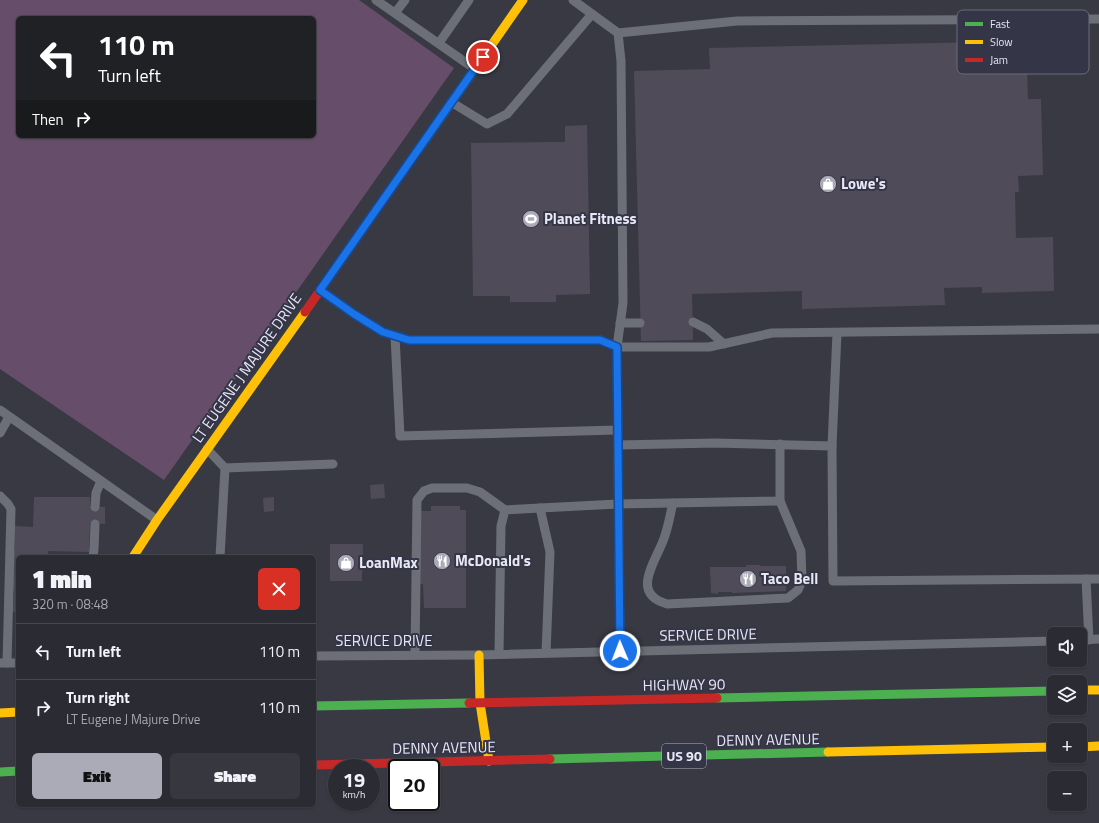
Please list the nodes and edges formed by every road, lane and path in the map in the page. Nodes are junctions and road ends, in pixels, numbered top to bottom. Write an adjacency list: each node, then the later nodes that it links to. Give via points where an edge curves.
1 (376, 0): 6 (lane)
2 (405, 0): 6 (lane)
3 (469, 0): 12 (lane)
4 (523, 0): 13 (main road, LT EUGENE J MAJURE DRIVE)
5 (573, 0): 7 (lane)
6 (395, 13): 12 (lane)
7 (592, 14): 11 (lane); 14 (lane, via 508,114 487,124)
8 (1089, 19): 9 (lane)
9 (1099, 19)
10 (957, 20): 11 (lane, via 738,21)
11 (618, 34): 17 (lane, via 621,61 623,303)
12 (439, 43): 13 (lane)
13 (475, 68): 14 (main road, LT EUGENE J MAJURE DRIVE)
14 (451, 102): 15 (main road, LT EUGENE J MAJURE DRIVE)
15 (320, 290): 21 (lane, via 377,328); 31 (main road, LT EUGENE J MAJURE DRIVE)
16 (693, 322): 22 (lane, via 707,329)
17 (620, 323): 18 (lane); 23 (lane)
18 (640, 323)
19 (1099, 329): 20 (lane)
20 (837, 332): 22 (lane, via 772,334); 30 (lane)
21 (395, 336): 23 (lane, via 409,340 600,340); 26 (lane, via 400,436)
22 (724, 344): 23 (lane, via 709,347)
23 (617, 347): 26 (lane)
24 (0, 410): 25 (lane)
25 (9, 417): 27 (lane); 34 (lane)
26 (617, 430): 29 (lane)
27 (0, 433)
28 (780, 444): 29 (lane); 30 (lane); 36 (lane)
29 (618, 445): 38 (lane)
30 (832, 446): 48 (lane, via 834,581)
31 (207, 449): 33 (lane); 42 (main road, LT EUGENE J MAJURE DRIVE)
32 (333, 464): 33 (lane)
33 (225, 468): 46 (lane)
34 (102, 481): 39 (lane, via 96,493); 42 (lane)
35 (0, 496): 59 (lane, via 11,509)
36 (780, 501): 37 (lane); 37 (lane, via 801,551 802,581 798,590 788,598 667,604 658,602 649,594 647,584)
37 (673, 503): 38 (lane)
38 (618, 504): 40 (lane); 53 (lane)
39 (95, 507)
40 (540, 508): 41 (lane); 54 (lane, via 550,552)
41 (505, 510): 55 (lane, via 501,526); 56 (lane, via 480,492 467,488 432,488 424,491 417,500)
42 (157, 520): 45 (main road, LT EUGENE J MAJURE DRIVE)
43 (95, 524): 44 (lane)
44 (93, 555)
45 (134, 555)
46 (220, 555)
47 (1099, 579): 48 (lane)
48 (1086, 580): 49 (lane)
49 (1084, 627)
50 (1099, 639): 51 (lane)
51 (1087, 640)
52 (1047, 641): 53 (lane, SERVICE DRIVE)
53 (620, 651): 54 (lane, SERVICE DRIVE)
54 (546, 653): 55 (lane, SERVICE DRIVE)
55 (499, 654): 57 (lane, SERVICE DRIVE)
56 (415, 655): 57 (lane, SERVICE DRIVE); 58 (lane, SERVICE DRIVE)
57 (480, 655): 64 (main road)
58 (316, 656)
59 (3, 663): 60 (lane)
60 (16, 663)
61 (1087, 690): 62 (main road)
62 (1099, 690)
63 (1047, 691): 64 (main road, HIGHWAY 90)
64 (480, 703): 65 (main road, HIGHWAY 90); 71 (main road)
65 (316, 706)
66 (16, 712): 67 (main road)
67 (0, 713)
68 (1099, 746): 70 (main road)
69 (1047, 747): 71 (main road, DENNY AVENUE / US 90)
70 (1087, 747)
71 (490, 761): 72 (main road, DENNY AVENUE / US 90)
72 (316, 765)
73 (16, 771): 74 (main road)
74 (0, 772)

